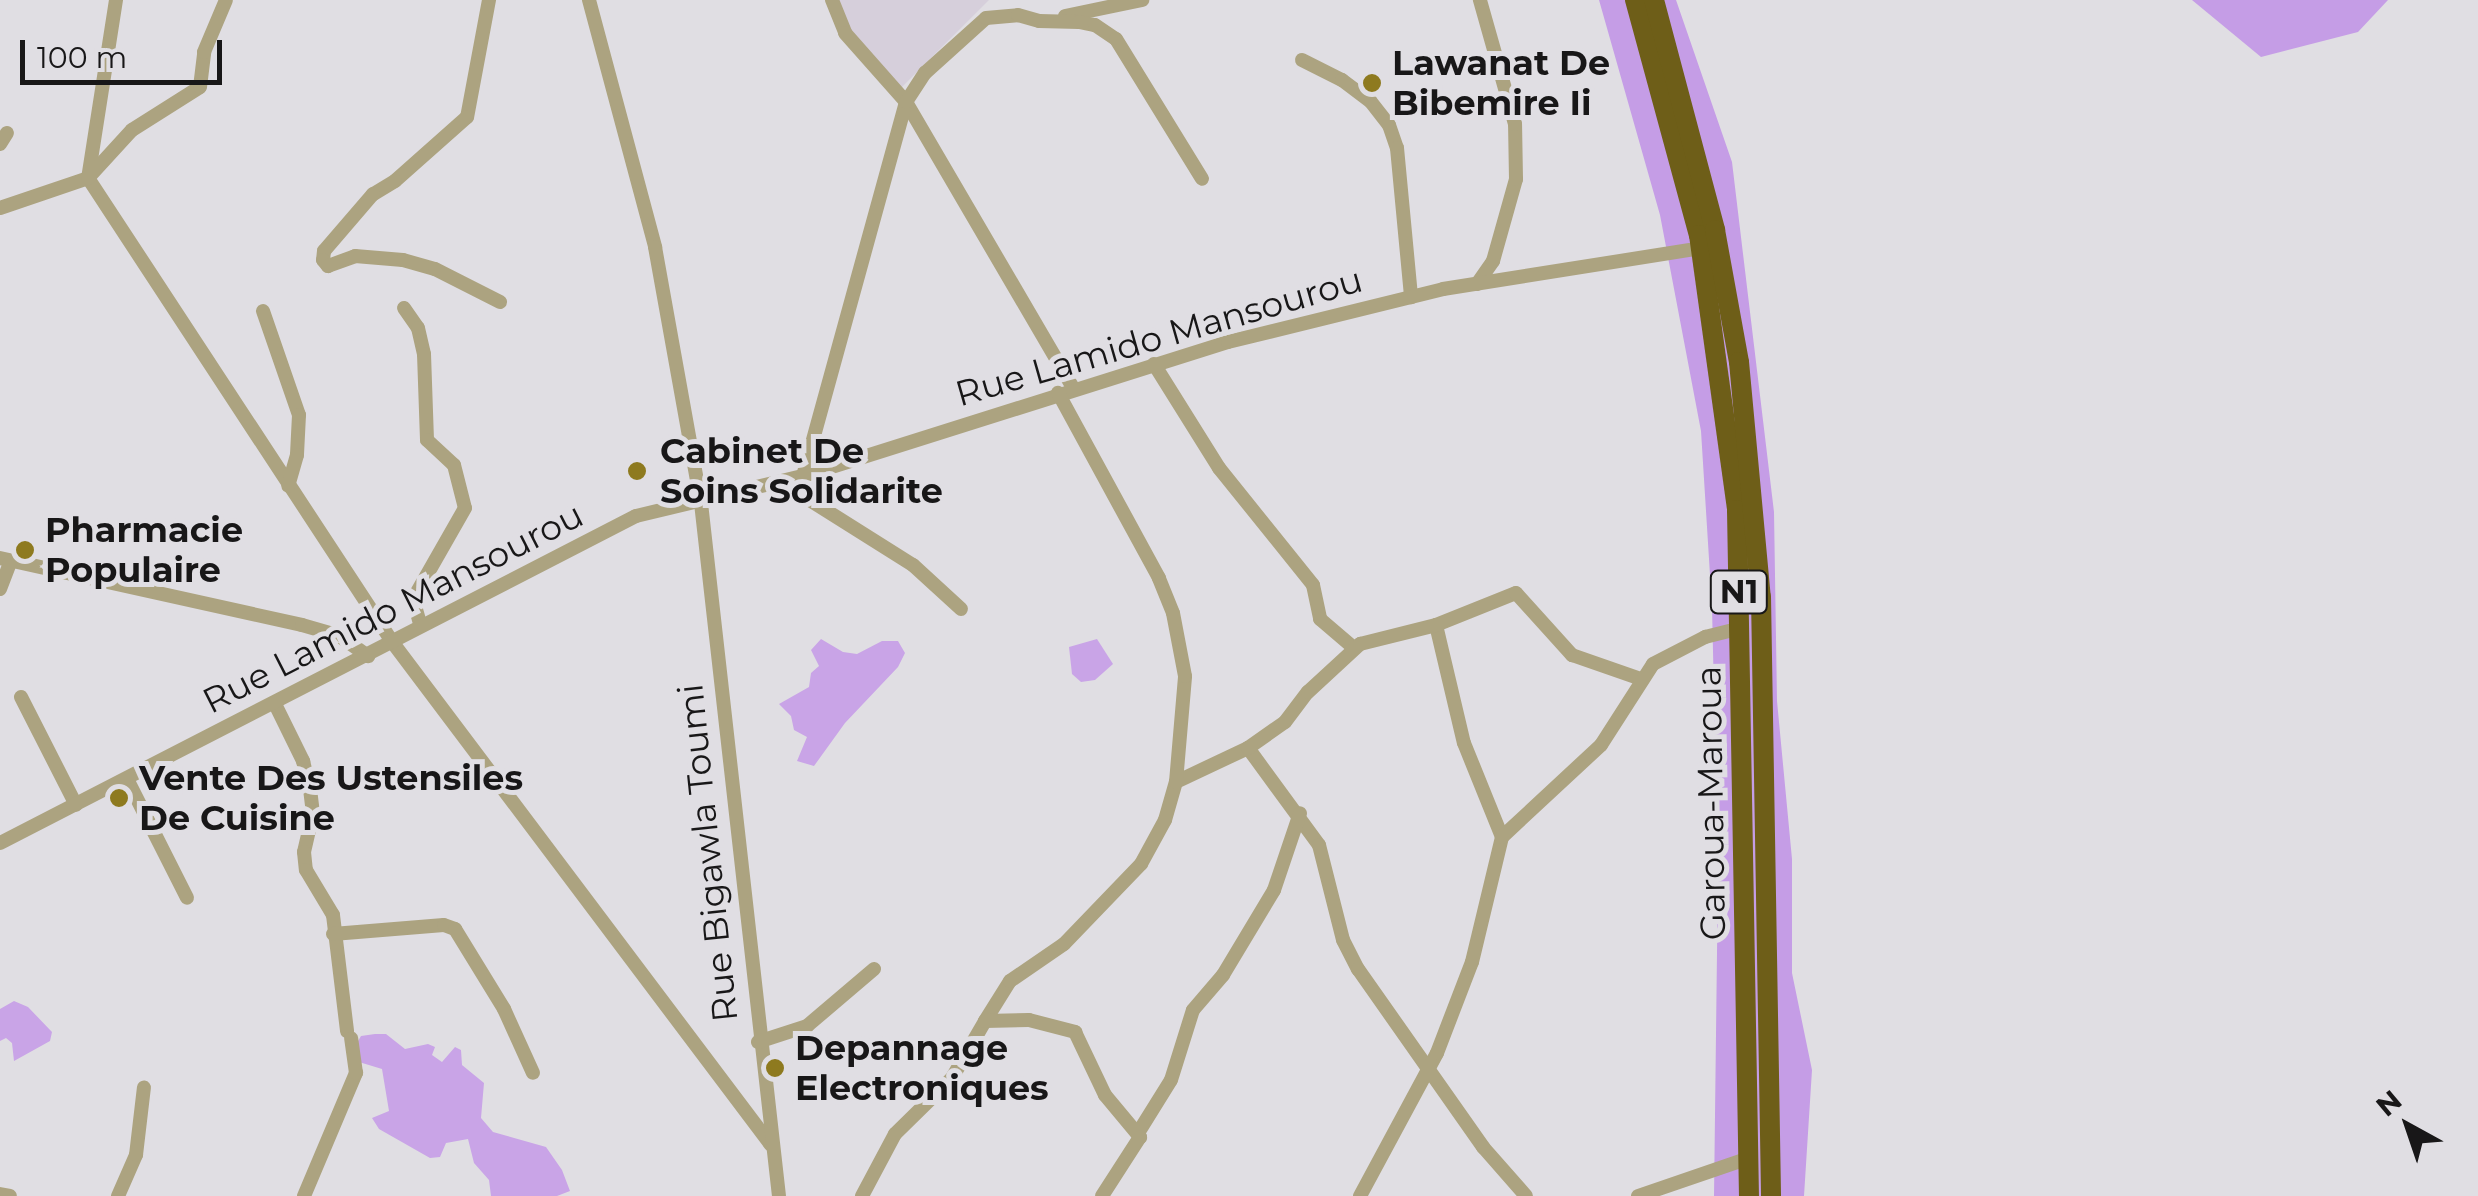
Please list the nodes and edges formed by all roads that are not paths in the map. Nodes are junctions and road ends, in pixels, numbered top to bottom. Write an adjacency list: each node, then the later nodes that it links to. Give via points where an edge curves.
1 (116, 0): 14 (street)
2 (226, 0): 14 (street, via 204,52 200,87 132,130)
3 (489, 0): 20 (street, via 467,116 373,194 322,260 328,266 355,256 403,260)
4 (589, 0): 28 (street, Rue Bigawla Toumi, via 655,248)
5 (832, 0): 13 (street, via 845,33)
6 (1142, 0): 11 (street)
7 (1480, 0): 18 (street, via 1515,124 1516,178 1493,262)
8 (1635, 0): 17 (highway, Garoua-Maroua / N1)
9 (1654, 0): 70 (highway, Garoua-Maroua / N1, via 1715,230 1740,362 1761,598)
10 (1021, 8): 11 (street); 13 (street, via 970,30 925,73)
11 (1040, 21): 15 (street, via 1095,25 1116,39)
12 (1302, 60): 19 (street, via 1342,80 1390,125)
13 (906, 102): 24 (street); 25 (street)
14 (88, 178): 16 (street); 27 (street)
15 (1202, 179)
16 (0, 208)
17 (1701, 248): 18 (street, Rue Lamido Mansourou); 34 (highway, Garoua-Maroua / N1, via 1738,510)
18 (1477, 284): 19 (street, Rue Lamido Mansourou)
19 (1411, 297): 23 (street, Rue Lamido Mansourou)
20 (500, 302)
21 (404, 308): 32 (street, via 424,354 427,440 454,465 466,508 413,599)
22 (263, 312): 27 (street, via 299,416)
23 (1154, 364): 24 (street, Rue Lamido Mansourou); 36 (street, via 1219,468 1317,592 1320,619)
24 (1066, 390): 25 (street, Rue Lamido Mansourou); 43 (street, via 1173,613 1185,676)
25 (803, 476): 26 (street, Rue Lamido Mansourou)
26 (782, 482): 28 (street, Rue Lamido Mansourou); 31 (street, via 925,573)
27 (288, 486): 35 (street)
28 (701, 503): 32 (street, Rue Lamido Mansourou, via 636,516); 52 (street, Rue Bigawla Toumi)
29 (6, 560): 30 (street); 37 (street, via 302,624 338,635)
30 (0, 589)
31 (962, 609)
32 (420, 624): 35 (street, Rue Lamido Mansourou)
33 (1436, 626): 36 (street); 38 (street, via 1519,593 1563,648); 46 (street, via 1464,743)
34 (1740, 628): 38 (street, via 1705,637 1653,664); 58 (highway, Garoua-Maroua / N1)
35 (393, 643): 37 (street, Rue Lamido Mansourou); 57 (street)
36 (1354, 648): 41 (street, via 1292,717)
37 (368, 656): 40 (street, Rue Lamido Mansourou)
38 (1641, 679): 46 (street, via 1602,745)
39 (21, 697): 44 (street)
40 (275, 704): 42 (street, Rue Lamido Mansourou); 49 (street, via 303,761 313,813 306,870 333,914)
41 (1248, 748): 43 (street); 45 (street)
42 (127, 779): 44 (street, Rue Lamido Mansourou); 48 (street)
43 (1176, 782): 51 (street, via 1155,843 1133,874 1064,944 1010,981)
44 (76, 805): 47 (street, Rue Lamido Mansourou)
45 (1300, 812): 53 (street, via 1319,845 1343,940); 56 (street, via 1274,890 1223,975 1193,1010 1171,1080)
46 (1502, 836): 53 (street, via 1472,962)
47 (0, 844)
48 (187, 898)
49 (333, 934): 54 (street, via 455,928); 62 (street, via 356,1073)
50 (874, 969): 52 (street, via 807,1026)
51 (985, 1021): 56 (street, via 1029,1020 1074,1032 1106,1095); 64 (street, via 952,1078 895,1134)
52 (758, 1042): 57 (street, Rue Bigawla Toumi)
53 (1427, 1070): 66 (street); 67 (street)
54 (533, 1073)
55 (144, 1087): 61 (street, via 136,1155)
56 (1138, 1133): 65 (street, via 1140,1141)
57 (771, 1145): 63 (street, Rue Bigawla Toumi)
58 (1750, 1158): 68 (street); 69 (highway, Garoua-Maroua / N1)
59 (0, 1194): 60 (street)
60 (10, 1196)
61 (118, 1196)
62 (304, 1196)
63 (779, 1196)
64 (862, 1196)
65 (1102, 1196)
66 (1360, 1196)
67 (1526, 1196)
68 (1638, 1196)
69 (1749, 1196)
70 (1771, 1196)

